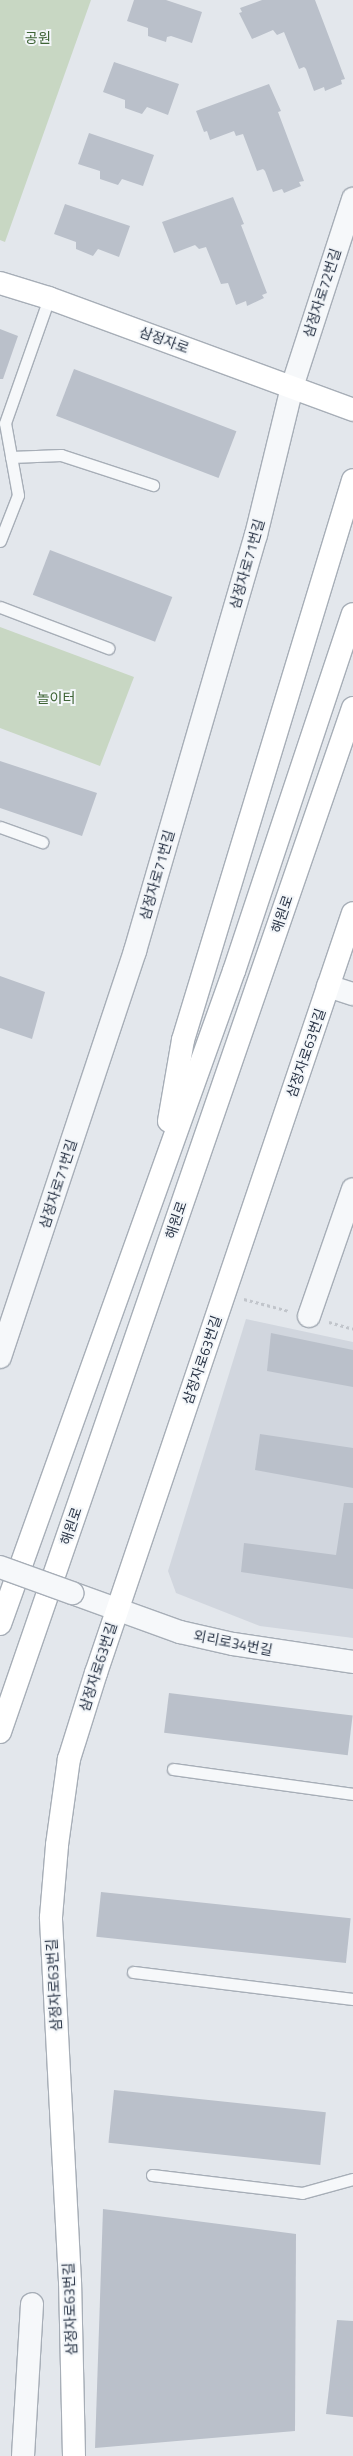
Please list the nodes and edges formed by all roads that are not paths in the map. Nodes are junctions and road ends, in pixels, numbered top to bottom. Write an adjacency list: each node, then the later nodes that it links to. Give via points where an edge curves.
1 (353, 199): 4 (street, 삼정자로72번길)
2 (0, 283): 3 (main road, 삼정자로)
3 (49, 298): 4 (main road, 삼정자로); 6 (lane)
4 (292, 387): 5 (main road, 삼정자로); 24 (street, 삼정자로71번길, via 256,535 135,951)
5 (353, 410)
6 (2, 423): 7 (lane)
7 (11, 457): 9 (lane, via 61,455); 10 (lane, via 18,495)
8 (353, 480): 20 (main road, via 183,1040)
9 (153, 485)
10 (0, 541)
11 (0, 607): 13 (lane)
12 (353, 614): 20 (main road, 해원로, via 234,971)
13 (108, 648)
14 (353, 708): 29 (main road, 해원로)
15 (0, 827): 16 (lane)
16 (42, 842)
17 (353, 913): 18 (main road, 삼정자로63번길)
18 (328, 986): 19 (street); 26 (main road, 삼정자로63번길)
19 (353, 994)
20 (159, 1180): 27 (main road, 해원로)
21 (353, 1189): 22 (street)
22 (343, 1246): 23 (street)
23 (309, 1316)
24 (0, 1357)
25 (0, 1567): 26 (street, 외리로34번길, bridge)
26 (117, 1609): 28 (street, 외리로34번길, via 180,1632 233,1644); 38 (main road, 삼정자로63번길, via 69,1759 56,1845 51,1917 70,2282)
27 (0, 1624)
28 (353, 1662)
29 (0, 1732)
30 (173, 1769): 31 (lane)
31 (353, 1794)
32 (133, 1972): 33 (lane)
33 (353, 1999)
34 (152, 2175): 35 (lane, via 302,2193)
35 (353, 2179)
36 (32, 2304): 37 (street)
37 (23, 2456)
38 (74, 2456)

